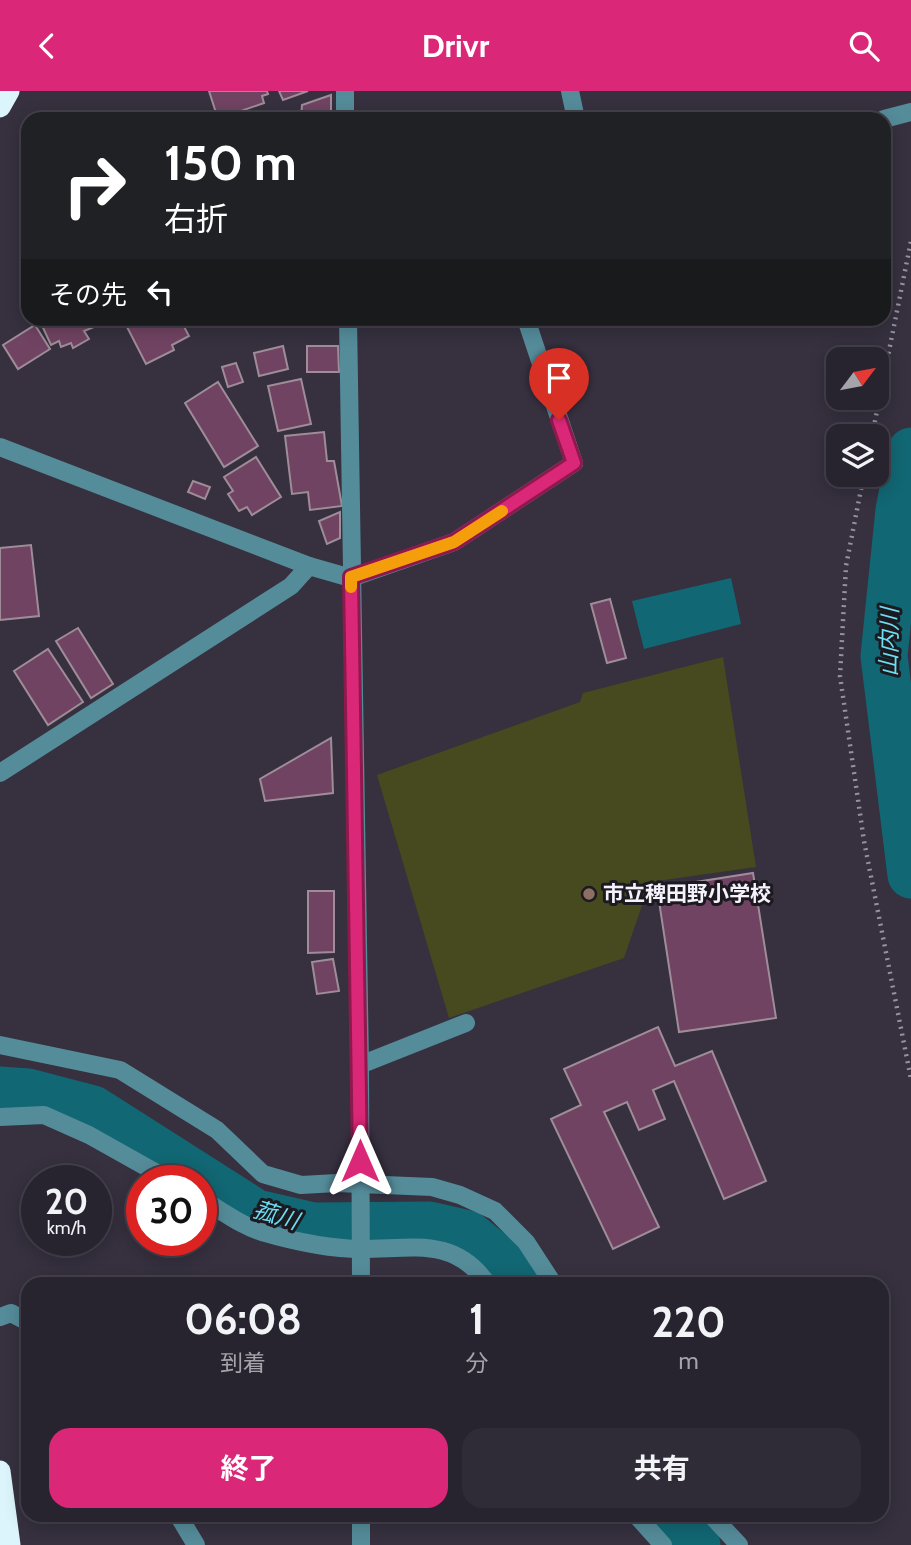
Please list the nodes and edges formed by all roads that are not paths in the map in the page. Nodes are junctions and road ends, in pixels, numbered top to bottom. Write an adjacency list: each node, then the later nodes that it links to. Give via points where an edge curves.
1 (9, 91): 4 (highway)
2 (345, 91): 5 (street)
3 (570, 91): 6 (street)
4 (0, 107)
5 (345, 112)
6 (574, 112)
7 (911, 112): 8 (street)
8 (891, 117)
9 (348, 326): 13 (street)
10 (528, 326): 13 (street, via 574,463 454,542)
11 (0, 447): 12 (street)
12 (309, 566): 13 (street); 14 (street, via 291,586)
13 (351, 577): 17 (street)
14 (0, 773)
15 (466, 1023): 17 (street)
16 (0, 1045): 20 (street, via 120,1070 217,1131 263,1174 300,1185 337,1183)
17 (360, 1065): 20 (street)
18 (0, 1117): 19 (street, via 44,1115)
19 (142, 1165)
20 (361, 1192): 22 (street); 25 (street, via 432,1187 460,1195 495,1211 526,1242)
21 (217, 1208): 22 (street, via 259,1232)
22 (360, 1246): 23 (street); 24 (street, via 442,1248 464,1260)
23 (360, 1277)
24 (480, 1277)
25 (549, 1277)
26 (0, 1317): 27 (street, via 11,1313)
27 (21, 1318)
28 (0, 1471): 33 (highway)
29 (181, 1522): 34 (street)
30 (361, 1522): 35 (street)
31 (642, 1522): 36 (street)
32 (718, 1522): 37 (street)
33 (10, 1545)
34 (196, 1545)
35 (361, 1545)
36 (663, 1545)
37 (739, 1545)

